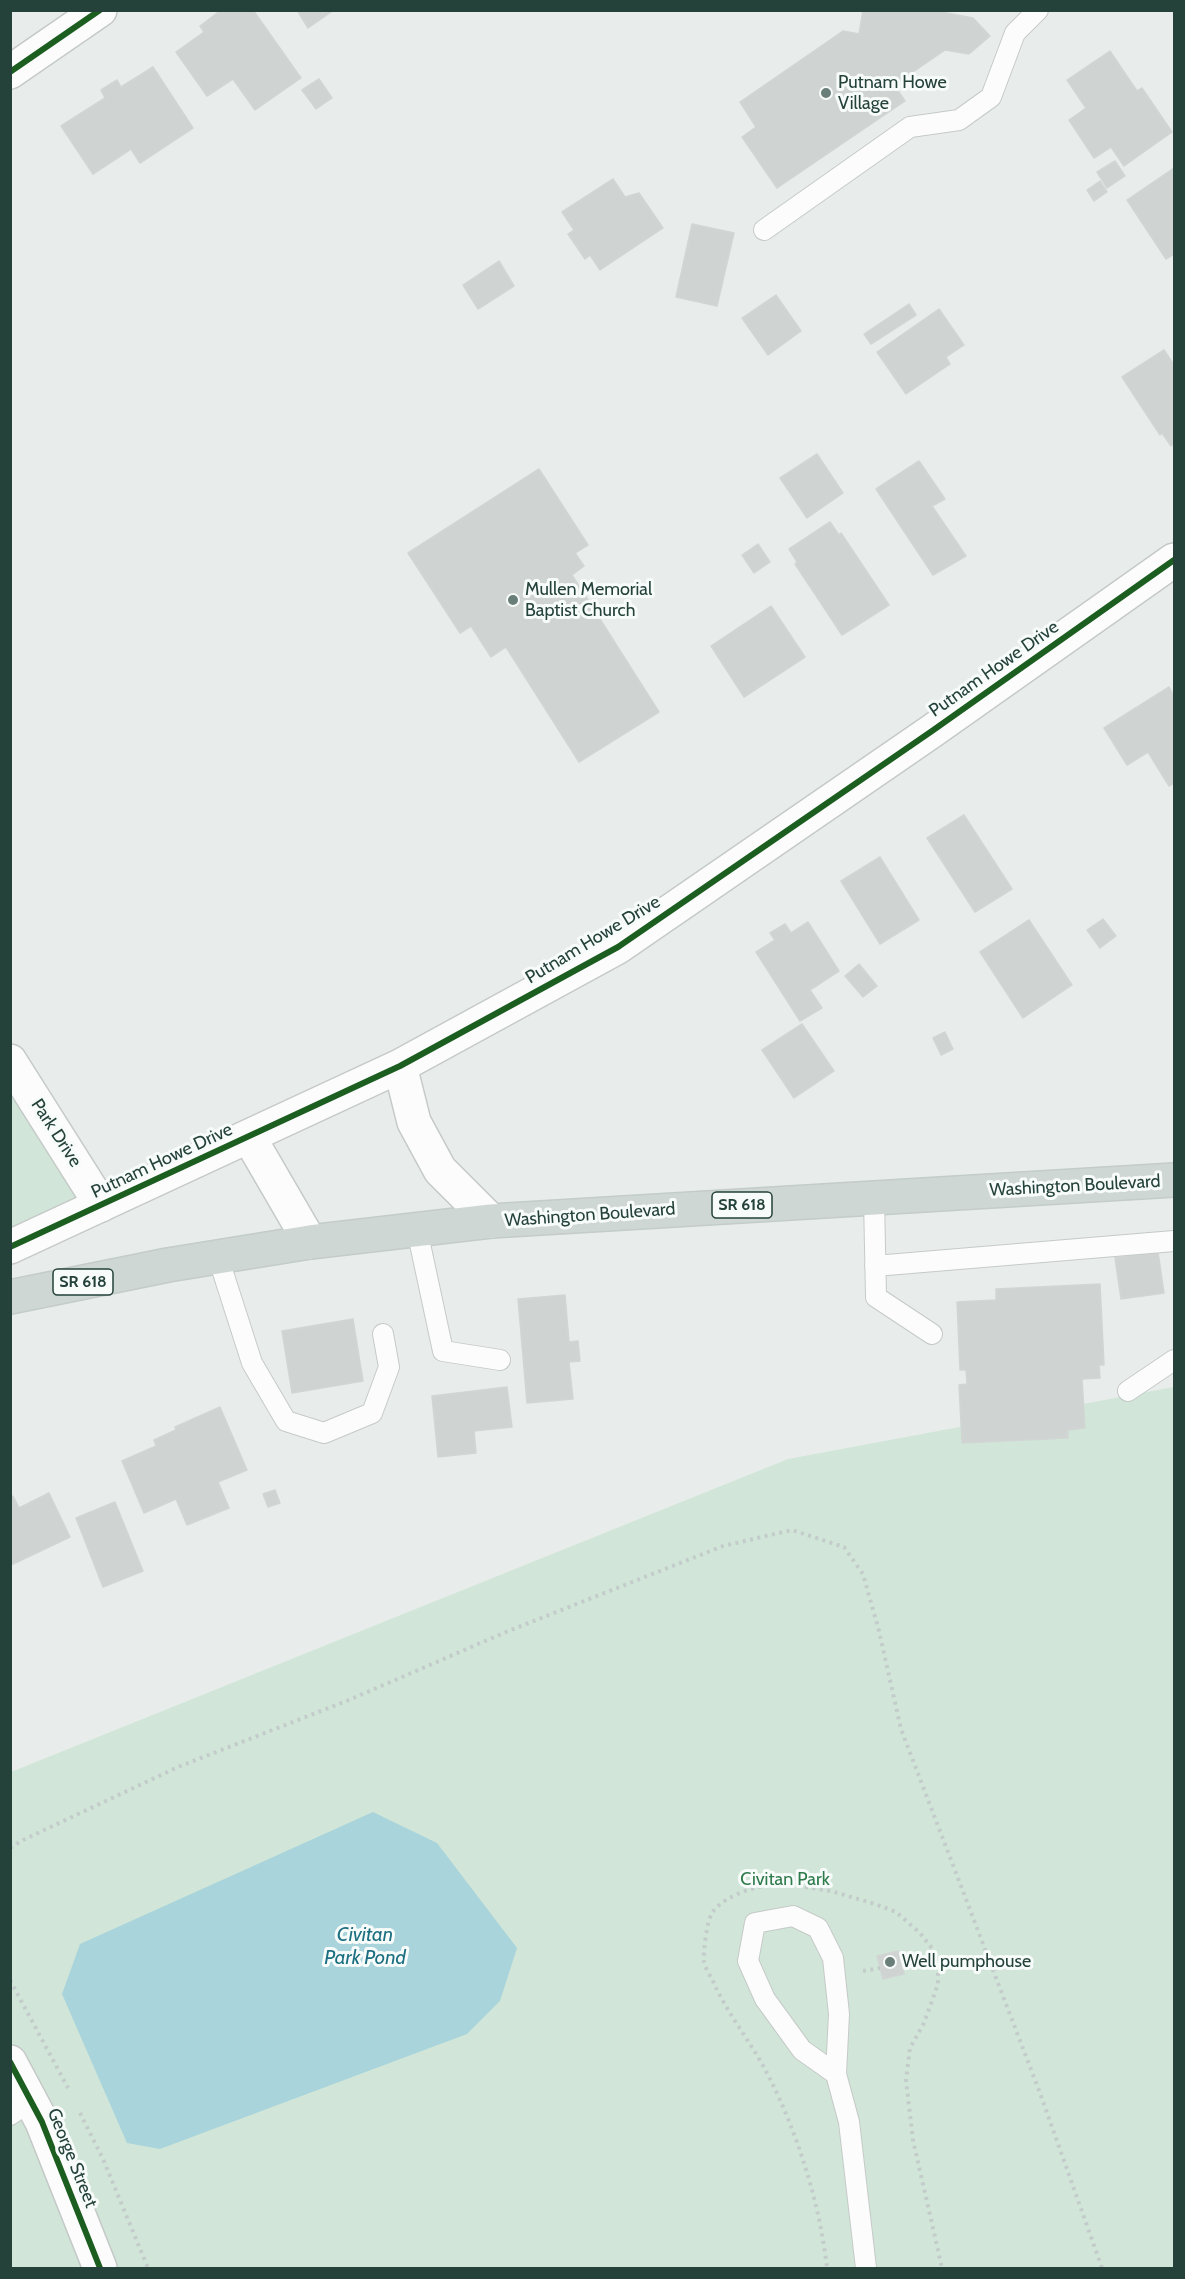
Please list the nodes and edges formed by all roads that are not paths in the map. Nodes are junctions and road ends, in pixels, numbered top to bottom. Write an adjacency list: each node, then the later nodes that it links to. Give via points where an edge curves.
1 (100, 10): 3 (street)
2 (1038, 10): 4 (lane, via 1015,33 991,97 959,120 910,127)
3 (10, 72)
4 (764, 230)
5 (1174, 560): 7 (street, Putnam Howe Drive, via 618,947)
6 (10, 1061): 11 (street, Park Drive)
7 (400, 1066): 8 (street, Putnam Howe Drive); 12 (street, via 414,1122 440,1170)
8 (249, 1137): 11 (street, Putnam Howe Drive); 15 (street)
9 (1174, 1180): 10 (main road, Washington Boulevard / SR 618)
10 (874, 1198): 12 (main road, Washington Boulevard / SR 618); 18 (lane)
11 (101, 1205): 16 (street, Putnam Howe Drive)
12 (491, 1221): 13 (main road, Washington Boulevard / SR 618)
13 (417, 1230): 15 (main road, Washington Boulevard / SR 618); 22 (lane, via 443,1351)
14 (1174, 1241): 18 (lane)
15 (310, 1242): 17 (main road, Washington Boulevard / SR 618)
16 (10, 1247)
17 (218, 1257): 19 (main road, Washington Boulevard / SR 618); 20 (lane, via 252,1363 286,1421 324,1433 372,1413 389,1367)
18 (875, 1266): 21 (lane, via 876,1297)
19 (10, 1297)
20 (383, 1334)
21 (932, 1334)
22 (500, 1360)
23 (1174, 1360): 24 (lane)
24 (1128, 1391)
25 (10, 2062): 27 (street, George Street)
26 (836, 2074): 26 (lane, via 839,2014 833,1958 818,1928 793,1916 755,1923 748,1961 765,1999 802,2050); 29 (lane, via 849,2122)
27 (21, 2108): 28 (street, George Street, via 42,2122)
28 (100, 2268)
29 (866, 2268)

